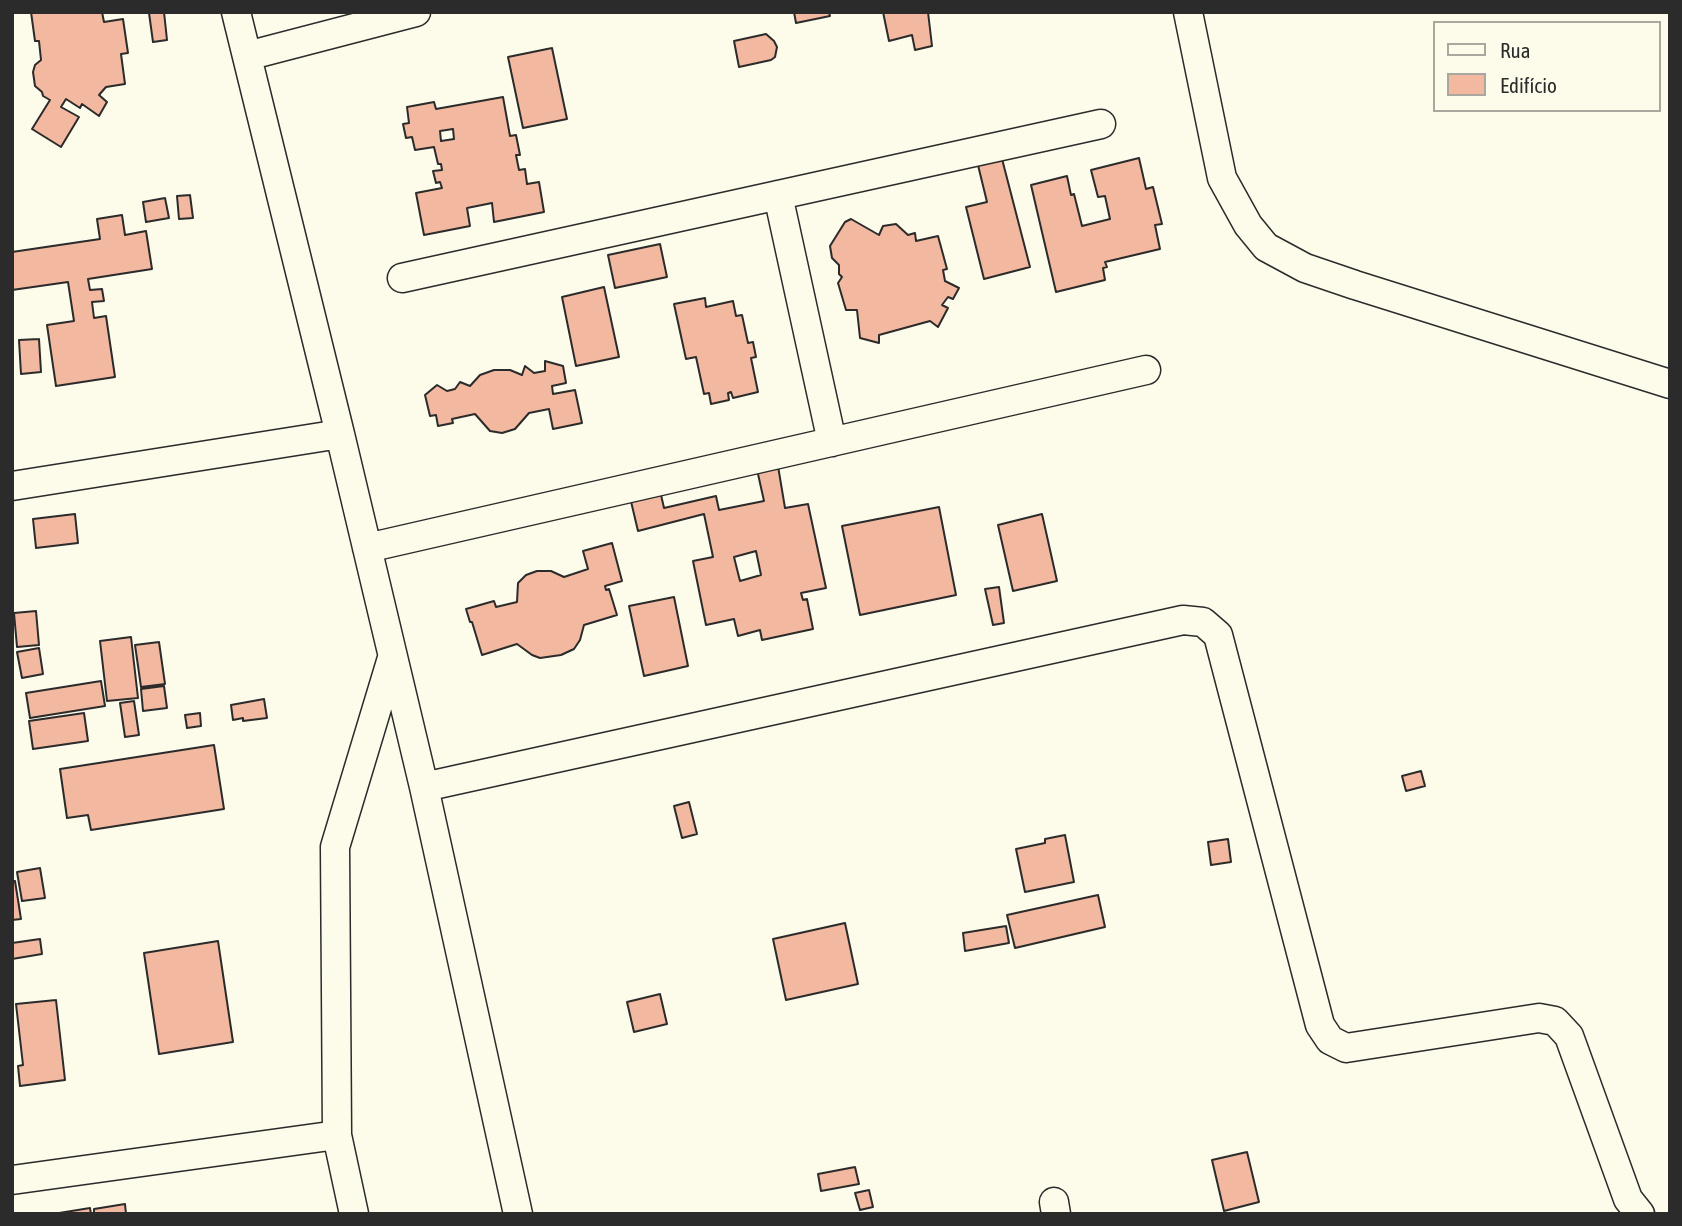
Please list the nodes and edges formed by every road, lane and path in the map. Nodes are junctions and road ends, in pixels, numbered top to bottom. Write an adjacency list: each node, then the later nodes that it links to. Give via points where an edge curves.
1 (236, 12): 4 (street)
2 (416, 12): 4 (street)
3 (1188, 12): 9 (street, via 1222,178 1266,247 1342,281)
4 (247, 56): 10 (street)
5 (1101, 124): 6 (street)
6 (778, 195): 7 (street); 11 (street)
7 (402, 278)
8 (1146, 370): 11 (street)
9 (1670, 384)
10 (340, 434): 12 (street); 13 (street)
11 (832, 442): 13 (street)
12 (12, 486)
13 (367, 548): 14 (street)
14 (393, 656): 15 (street); 16 (street, via 335,847)
15 (424, 787): 19 (street); 20 (street, via 1183,620 1203,622 1218,635 1320,1025 1330,1040 1346,1048 1539,1018 1555,1021 1570,1036 1629,1199)
16 (337, 1135): 17 (street); 18 (street)
17 (12, 1180)
18 (354, 1214)
19 (518, 1214)
20 (1640, 1214)

